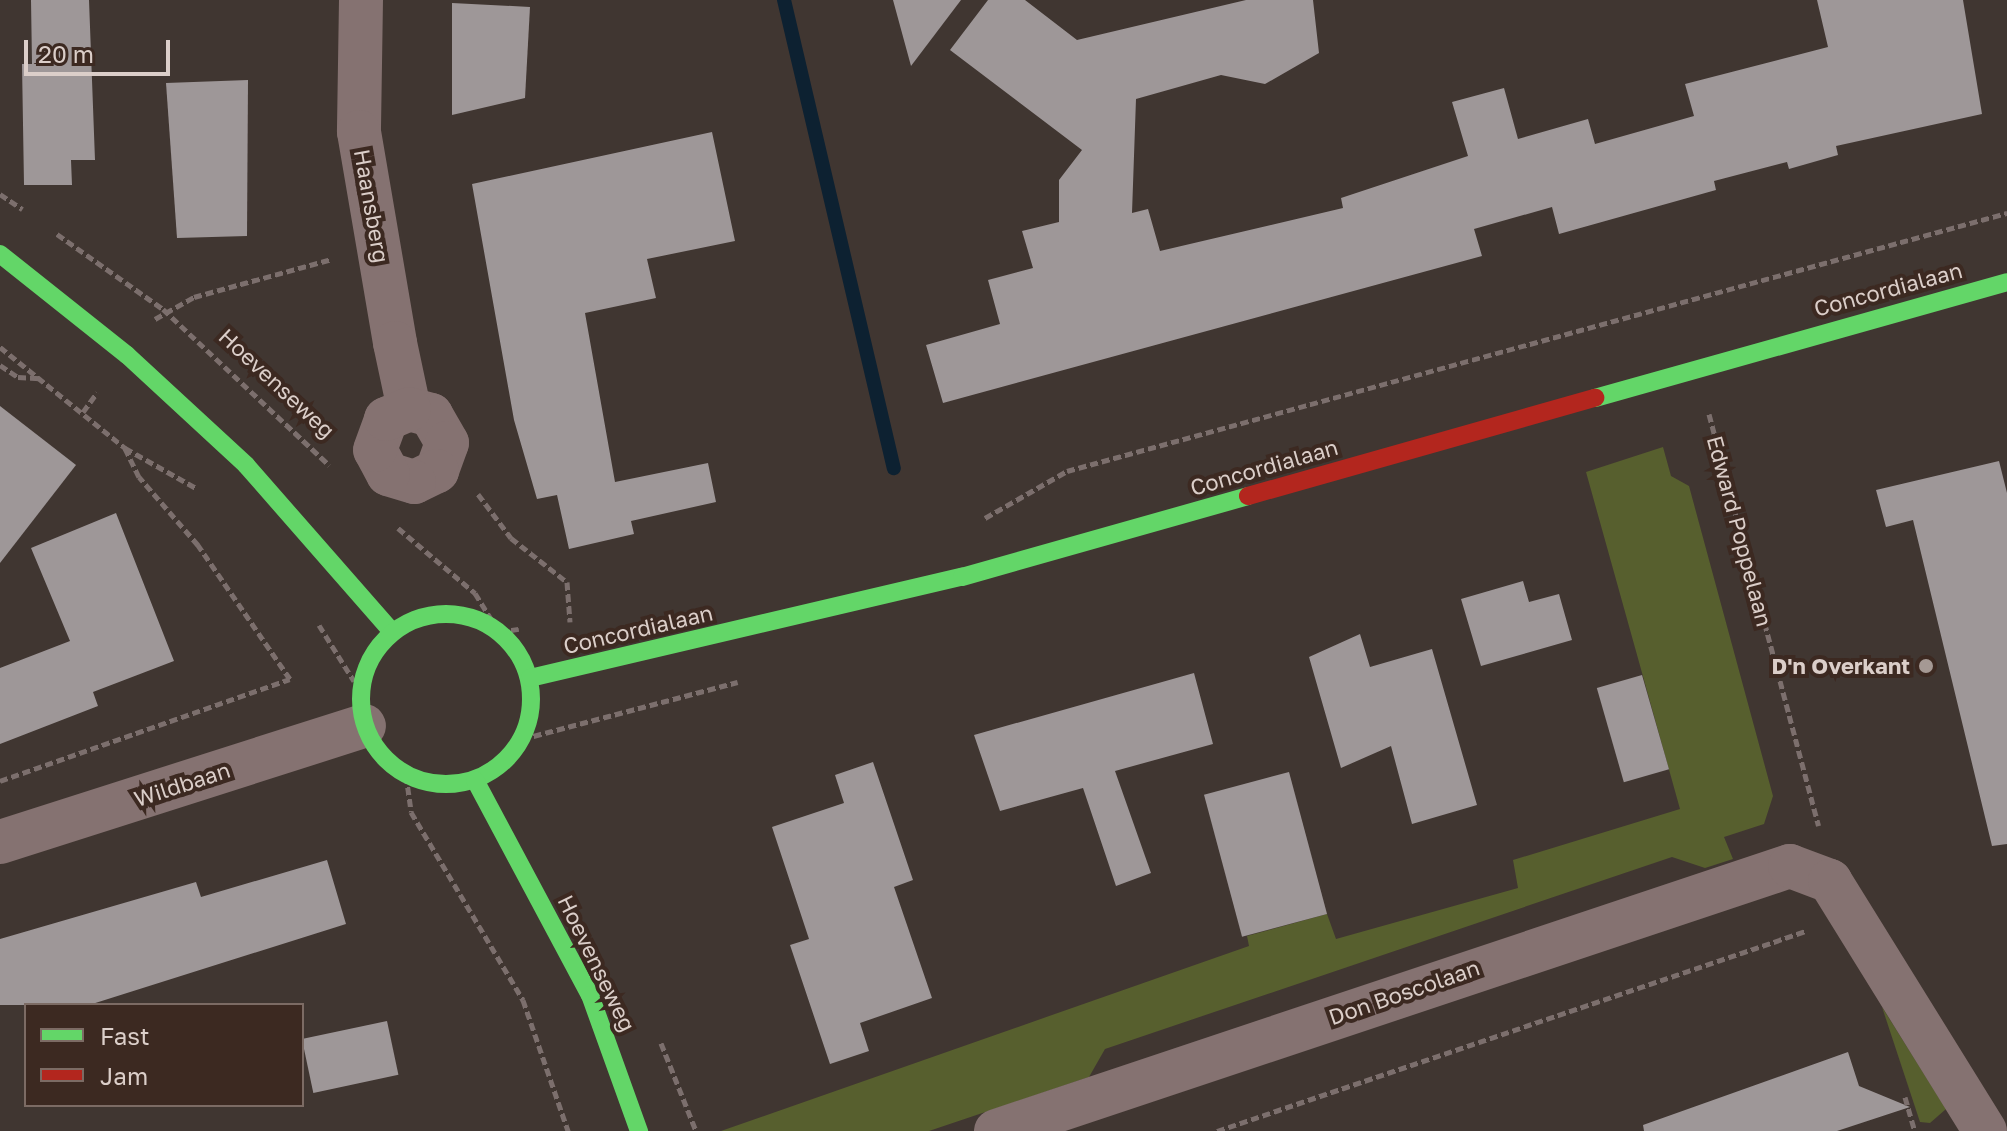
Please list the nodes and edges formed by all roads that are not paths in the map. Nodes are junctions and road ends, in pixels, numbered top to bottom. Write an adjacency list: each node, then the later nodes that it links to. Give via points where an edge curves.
1 (361, 0): 4 (street, Haansberg, via 359,132)
2 (0, 254): 5 (main road, via 127,355 246,465)
3 (2007, 282): 6 (main road, Concordialaan, via 1696,365 962,577)
4 (409, 409): 4 (street, via 379,428 375,450 382,467 404,481 424,480 447,451 440,424)
5 (392, 632): 6 (main road, via 446,613 499,632); 7 (main road, via 370,658)
6 (530, 678): 8 (main road, via 532,710 522,739)
7 (362, 709): 8 (main road, via 381,755 406,775 440,785); 9 (street, Wildbaan)
8 (475, 780): 11 (main road, Hoevenseweg, via 590,995)
9 (0, 842)
10 (1016, 1128): 12 (street, Don Boscolaan, via 1766,869 1814,870 1852,916)
11 (639, 1131)
12 (1985, 1131)

